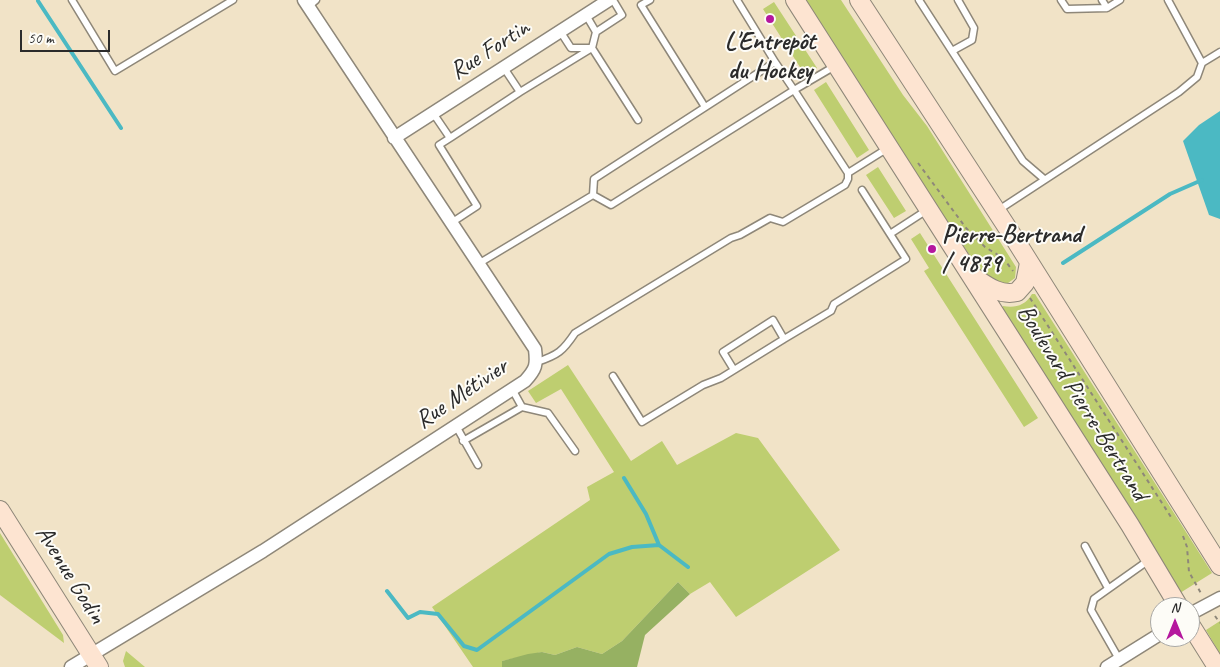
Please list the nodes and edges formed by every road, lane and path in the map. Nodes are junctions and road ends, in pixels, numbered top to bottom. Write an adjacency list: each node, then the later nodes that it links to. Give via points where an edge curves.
1 (72, 0): 2 (lane, via 115,71)
2 (232, 0)
3 (611, 0): 17 (street, Rue Fortin); 19 (lane, via 622,15)
4 (650, 0): 14 (lane)
5 (738, 0): 23 (lane)
6 (859, 0): 41 (main road, Boulevard Pierre-Bertrand)
7 (919, 0): 21 (lane)
8 (958, 0): 21 (lane, via 974,28 972,40)
9 (1061, 0): 16 (lane, via 1067,10)
10 (1102, 0): 16 (lane)
11 (1120, 0): 16 (lane)
12 (1168, 0): 24 (lane)
13 (309, 2): 32 (street, Rue Métivier)
14 (640, 3): 29 (lane)
15 (800, 4): 25 (main road, Boulevard Pierre-Bertrand)
16 (1107, 8)
17 (586, 15): 18 (street, Rue Fortin); 19 (lane)
18 (560, 31): 20 (lane, via 570,48); 26 (street, Rue Fortin)
19 (596, 32): 20 (lane)
20 (592, 48): 28 (lane); 31 (lane)
21 (952, 51): 37 (lane, via 1023,161)
22 (1220, 52): 24 (lane)
23 (775, 62): 27 (lane); 29 (lane)
24 (1202, 62): 37 (lane, via 1197,77 1179,92)
25 (837, 65): 27 (lane); 34 (main road, Boulevard Pierre-Bertrand)
26 (504, 68): 28 (lane); 30 (street, Rue Fortin)
27 (794, 90): 36 (lane); 39 (lane, via 611,205)
28 (520, 92): 33 (lane)
29 (705, 107): 39 (lane, via 594,179)
30 (433, 113): 32 (street, Rue Fortin); 33 (lane)
31 (638, 120)
32 (394, 138): 42 (street, Rue Métivier)
33 (450, 138): 42 (lane, via 438,145 478,206)
34 (889, 147): 36 (lane); 40 (main road, Boulevard Pierre-Bertrand)
35 (916, 162): 47 (path, via 966,228 984,247 1003,258)
36 (848, 173): 50 (lane, via 845,185 783,222 770,218 731,238 576,333 556,355)
37 (1044, 179): 41 (lane)
38 (862, 190): 43 (lane)
39 (593, 195): 45 (lane)
40 (928, 210): 43 (lane); 46 (main road, Boulevard Pierre-Bertrand)
41 (996, 211): 44 (main road, Boulevard Pierre-Bertrand)
42 (451, 223): 45 (street, Rue Métivier)
43 (890, 234): 49 (lane, via 906,259)
44 (1029, 263): 46 (main road, via 1025,283 1017,292 1004,293); 64 (main road, Boulevard Pierre-Bertrand)
45 (478, 264): 50 (street, Rue Métivier, via 535,349)
46 (971, 276): 63 (main road, Boulevard Pierre-Bertrand)
47 (1016, 277)
48 (1029, 298): 60 (path)
49 (784, 339): 51 (lane); 51 (lane, via 773,320 723,352)
50 (537, 362): 53 (street, Rue Métivier, via 533,373)
51 (734, 370): 52 (lane, via 642,422)
52 (613, 376)
53 (512, 390): 54 (lane); 55 (street, Rue Métivier)
54 (522, 407): 56 (lane); 57 (lane, via 548,413)
55 (456, 426): 56 (lane); 75 (street, Rue Métivier)
56 (463, 441): 58 (lane)
57 (575, 451)
58 (478, 465)
59 (0, 510): 75 (main road, Avenue Godin)
60 (1170, 517)
61 (1179, 530): 66 (path, via 1187,547 1189,572)
62 (1085, 546): 65 (lane)
63 (1150, 559): 65 (lane); 67 (main road, Boulevard Pierre-Bertrand)
64 (1220, 566)
65 (1108, 588): 74 (lane, via 1094,599 1091,610)
66 (1200, 591)
67 (1173, 597)
68 (1220, 598): 69 (street)
69 (1200, 609)
70 (1214, 615): 71 (path)
71 (1220, 623)
72 (1150, 640): 74 (street)
73 (1200, 641): 78 (main road)
74 (1119, 659): 77 (street)
75 (95, 661): 76 (street, Rue Métivier)
76 (71, 667)
77 (1107, 667)
78 (1216, 667)

